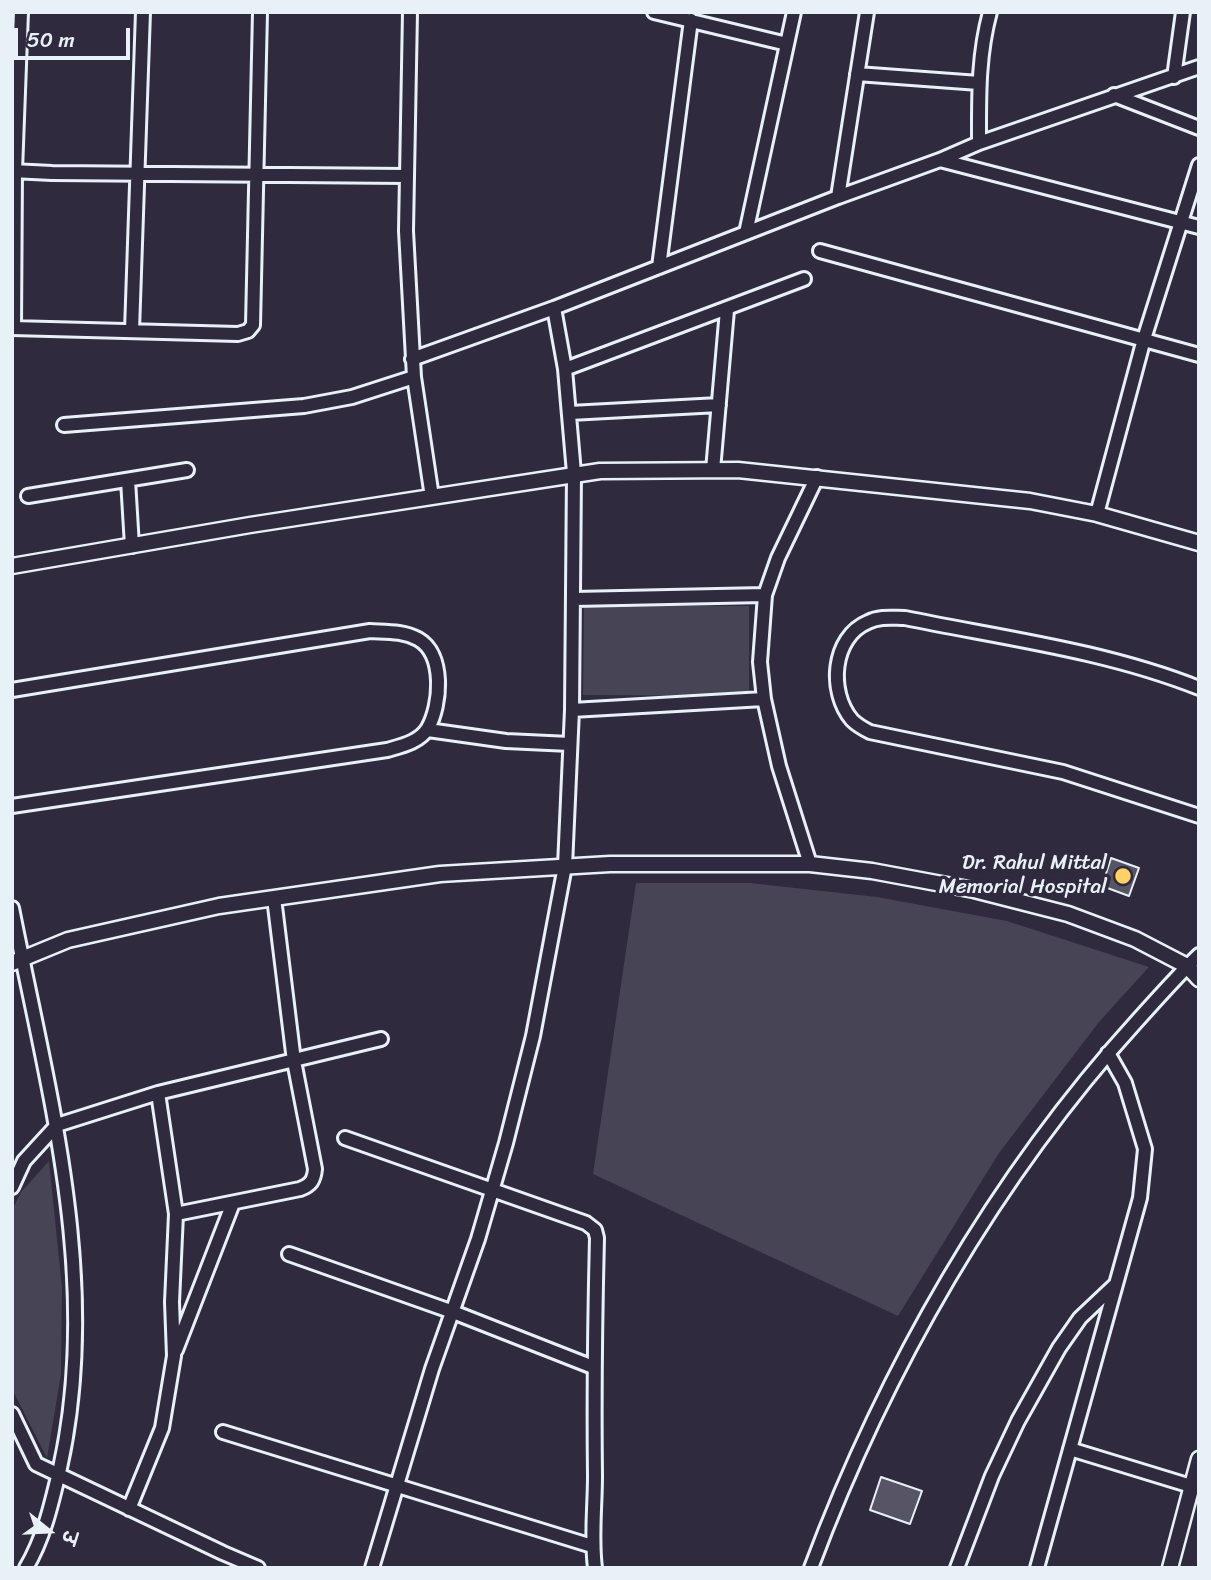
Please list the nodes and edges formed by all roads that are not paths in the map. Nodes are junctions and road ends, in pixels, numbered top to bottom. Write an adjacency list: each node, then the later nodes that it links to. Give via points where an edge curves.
1 (21, 12): 21 (street)
2 (143, 12): 22 (street)
3 (260, 12): 23 (street)
4 (410, 12): 24 (street)
5 (654, 12): 10 (street)
6 (794, 12): 11 (street)
7 (867, 12): 13 (street)
8 (990, 12): 15 (street)
9 (1183, 12): 14 (street)
10 (691, 20): 11 (street); 30 (street)
11 (787, 44): 28 (street)
12 (1199, 67): 14 (street)
13 (857, 74): 15 (street); 25 (street)
14 (1174, 77): 16 (street)
15 (979, 83): 18 (street)
16 (1114, 95): 17 (street); 18 (street)
17 (1199, 128)
18 (979, 143): 19 (street)
19 (940, 160): 25 (street); 26 (street)
20 (1199, 165): 26 (street)
21 (13, 171): 22 (street); 34 (street)
22 (136, 173): 23 (street); 35 (street)
23 (258, 174): 24 (street); 35 (street, via 253,325 238,334)
24 (407, 176): 38 (street)
25 (838, 197): 28 (street)
26 (1181, 222): 27 (street); 36 (street)
27 (1199, 228)
28 (746, 233): 30 (street)
29 (820, 251): 36 (street)
30 (659, 267): 32 (street)
31 (804, 279): 33 (street)
32 (554, 308): 38 (street); 39 (street)
33 (727, 310): 39 (street); 41 (street)
34 (13, 328): 35 (street)
35 (132, 330)
36 (1144, 339): 37 (street); 51 (street)
37 (1199, 355)
38 (412, 359): 40 (street)
39 (565, 369): 42 (street)
40 (414, 377): 43 (street, via 352,397 304,406); 50 (street)
41 (719, 405): 42 (street); 45 (street)
42 (570, 413): 46 (street)
43 (64, 425)
44 (187, 470): 48 (street)
45 (713, 470): 46 (street); 47 (street)
46 (574, 473): 50 (street); 56 (street)
47 (817, 477): 51 (street, via 1030,501); 55 (street)
48 (128, 480): 49 (street); 53 (street)
49 (28, 496)
50 (432, 497): 53 (street)
51 (1097, 514): 52 (street)
52 (1199, 543)
53 (132, 546): 54 (street)
54 (12, 566)
55 (765, 595): 56 (street); 59 (street, via 760,662)
56 (574, 599): 60 (street)
57 (1199, 688): 64 (street, via 1086,655 881,617 851,632 839,660 837,680 843,706 853,722 870,732 1063,772)
58 (12, 690): 61 (street, via 370,631 399,632 420,640 434,659 439,681)
59 (764, 699): 60 (street); 65 (street, via 779,766)
60 (572, 710): 62 (street)
61 (428, 730): 62 (street); 63 (street, via 411,744 387,750)
62 (570, 744): 66 (street)
63 (12, 806)
64 (1199, 816)
65 (810, 864): 66 (street); 71 (street, via 974,890 1068,914 1135,939)
66 (565, 866): 67 (street, via 440,874); 80 (street, via 533,1036)
67 (274, 898): 70 (street, via 219,905 68,940); 75 (street)
68 (12, 908): 70 (street)
69 (1199, 956): 71 (street)
70 (17, 960): 77 (street)
71 (1187, 966): 72 (street); 74 (street)
72 (1199, 979)
73 (381, 1039): 75 (street)
74 (1108, 1053): 84 (street, via 1125,1083 1145,1149 1140,1198); 101 (street, via 1044,1132 907,1353 854,1462)
75 (294, 1061): 76 (street); 81 (street, via 315,1177 300,1189)
76 (158, 1093): 77 (street); 82 (street)
77 (57, 1125): 79 (street, via 24,1161); 92 (street, via 72,1228 75,1316 72,1390)
78 (345, 1138): 80 (street)
79 (12, 1187)
80 (492, 1190): 85 (street); 87 (street, via 595,1230)
81 (233, 1203): 82 (street); 86 (street)
82 (176, 1214): 86 (street)
83 (289, 1254): 85 (street)
84 (1116, 1284): 90 (street); 102 (street, via 1080,1318 1018,1421)
85 (453, 1312): 87 (street); 93 (street)
86 (174, 1356): 95 (street, via 159,1437)
87 (593, 1367): 96 (street)
88 (12, 1414): 92 (street, via 36,1464)
89 (223, 1432): 93 (street)
90 (1070, 1449): 94 (street); 103 (street)
91 (1199, 1459): 94 (street)
92 (58, 1474): 95 (street); 97 (street)
93 (397, 1485): 96 (street); 99 (street)
94 (1191, 1486): 104 (street)
95 (129, 1509): 98 (street)
96 (592, 1546): 100 (street)
97 (26, 1568)
98 (258, 1568)
99 (372, 1568)
100 (595, 1568)
101 (811, 1568)
102 (957, 1568)
103 (1037, 1568)
104 (1170, 1568)

